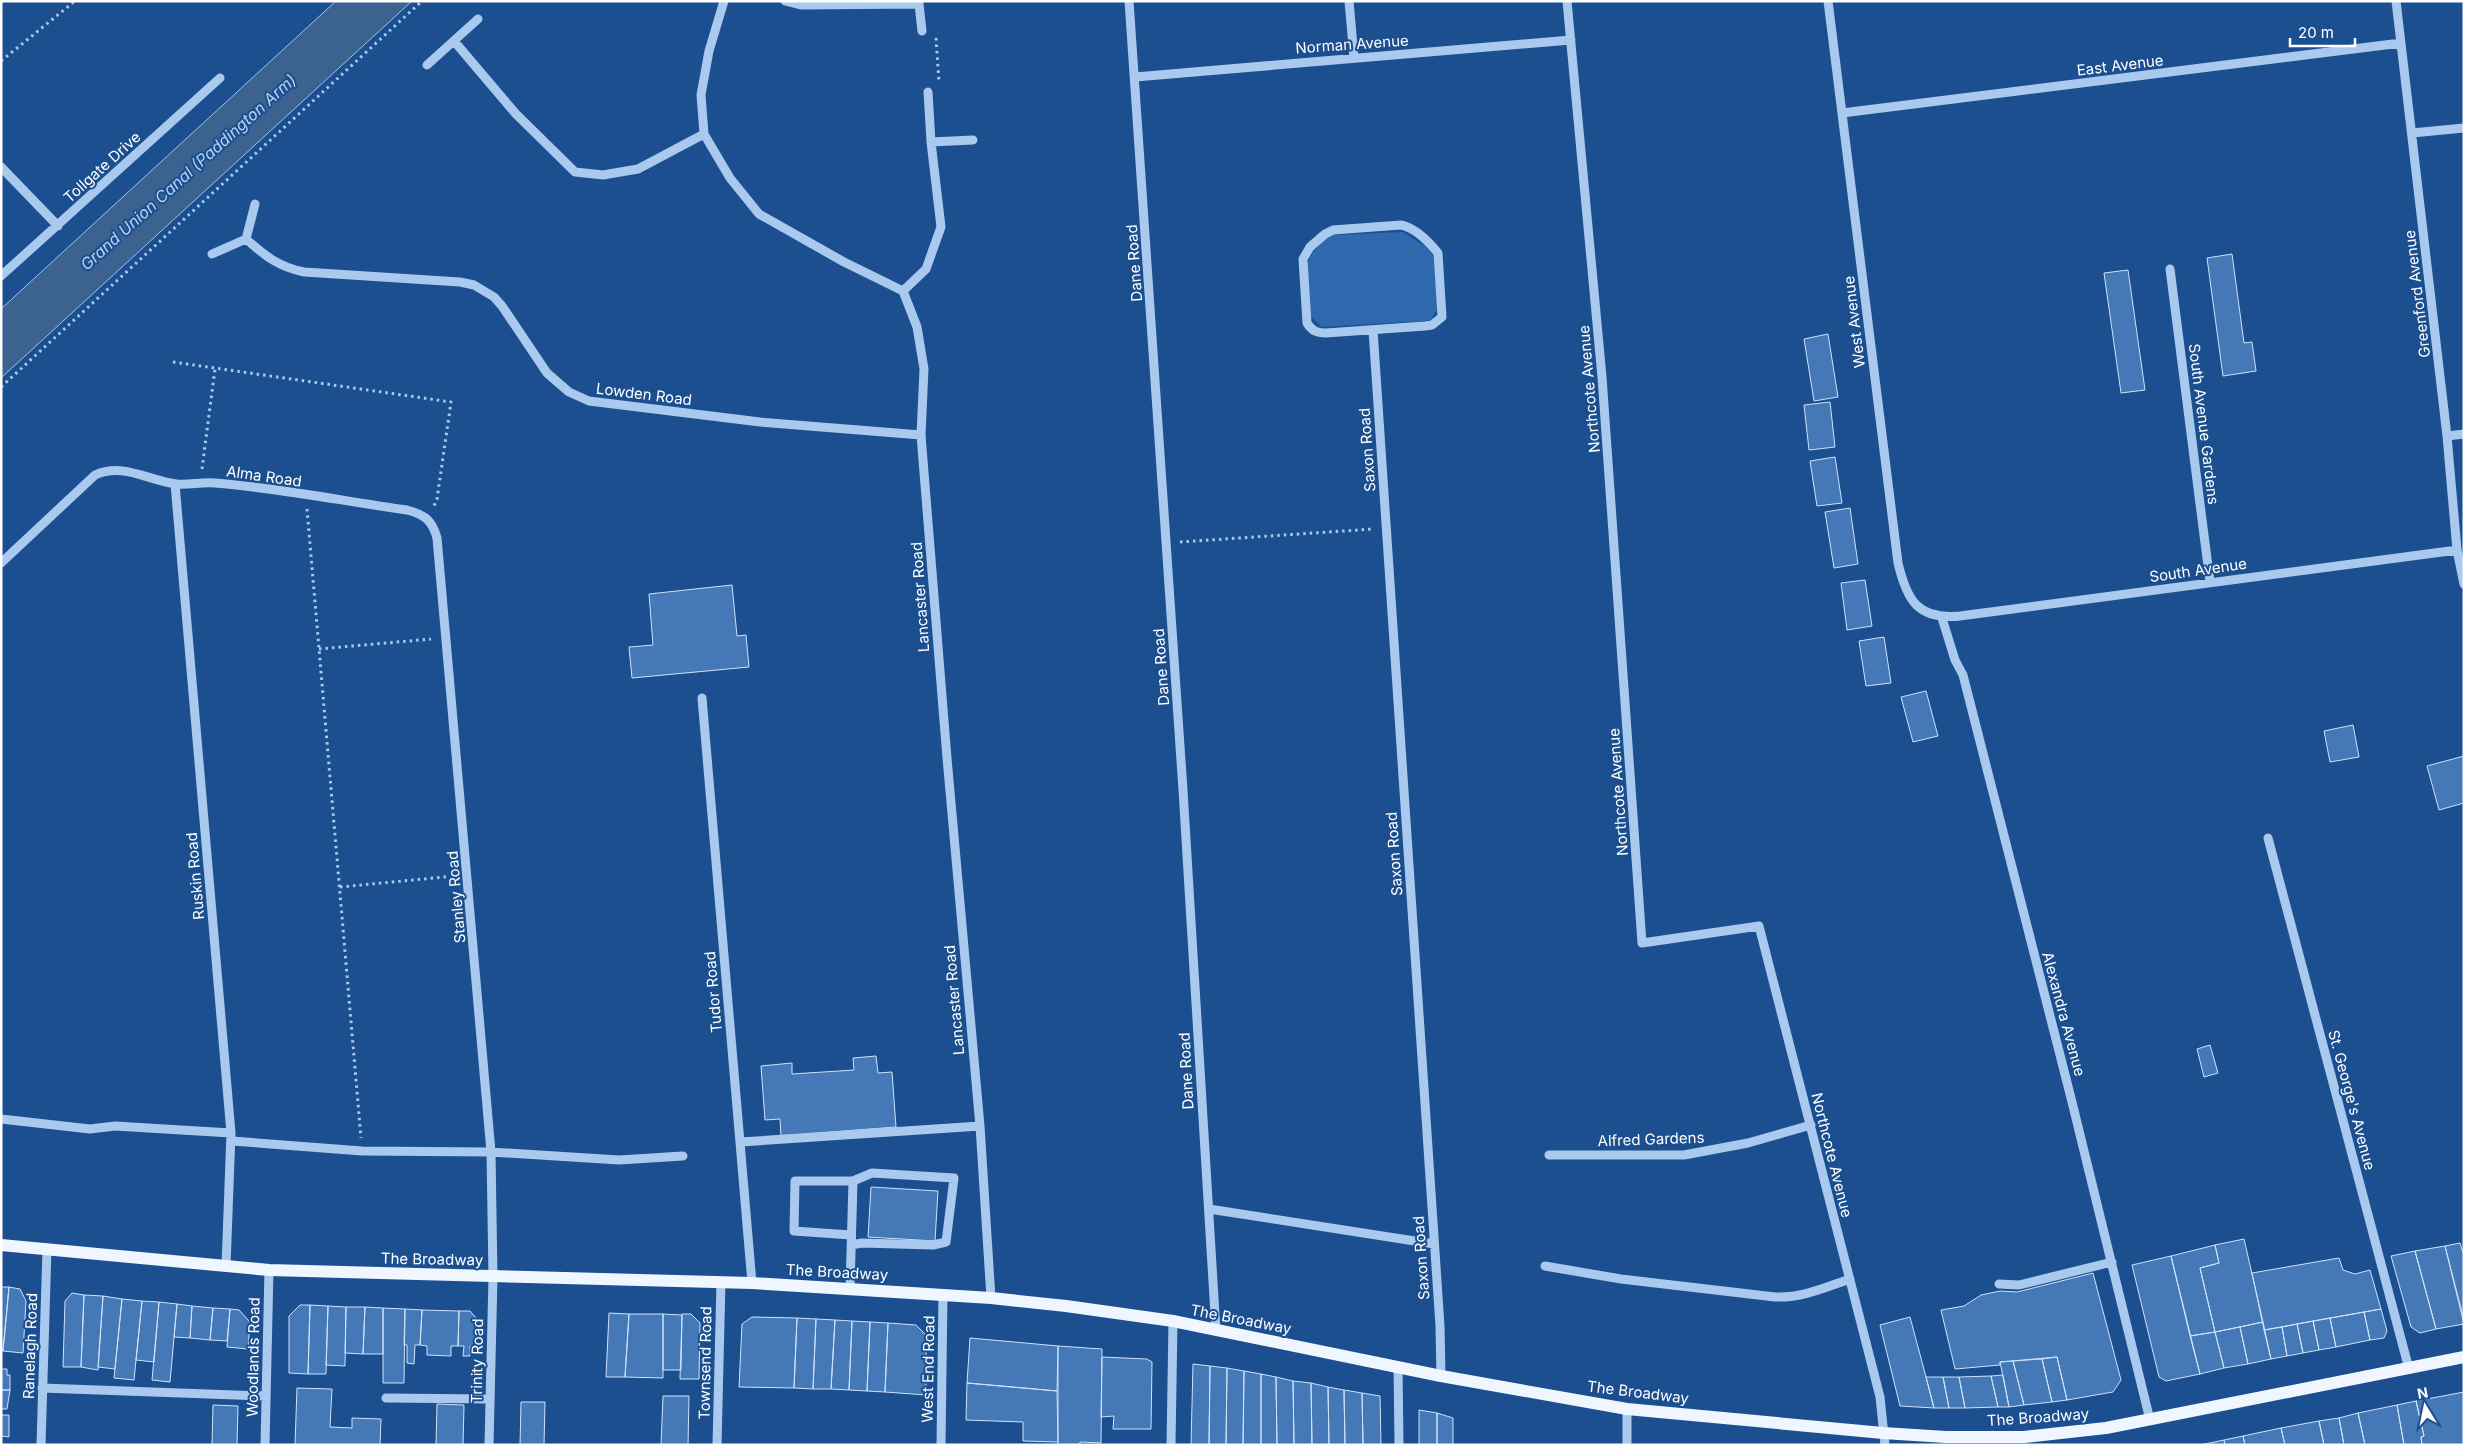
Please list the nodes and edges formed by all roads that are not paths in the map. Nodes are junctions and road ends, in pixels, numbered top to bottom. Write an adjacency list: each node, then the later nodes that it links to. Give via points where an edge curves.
1 (724, 1): 22 (street, via 709,51 701,95)
2 (785, 1): 8 (street, via 801,5)
3 (1129, 1): 16 (street, Dane Road)
4 (1350, 1): 14 (street)
5 (1567, 1): 12 (street, Northcote Avenue)
6 (1828, 1): 19 (street, West Avenue)
7 (2396, 1): 13 (street, Greenford Avenue)
8 (919, 3): 10 (street)
9 (478, 20): 11 (street)
10 (922, 31)
11 (454, 40): 15 (street); 22 (street, via 516,114 576,172 603,175 638,169)
12 (1571, 40): 14 (street, Norman Avenue); 47 (street, Northcote Avenue, via 1602,377 1642,943 1759,926)
13 (2401, 43): 19 (street, East Avenue); 21 (street, Greenford Avenue)
14 (1354, 58): 16 (street, Norman Avenue)
15 (427, 65)
16 (1135, 77): 55 (street, Dane Road)
17 (220, 78): 27 (street, Tollgate Drive)
18 (928, 92): 24 (street)
19 (1842, 113): 43 (street, West Avenue, via 1898,563 1902,581 1913,602 1927,614)
20 (2464, 128): 21 (street)
21 (2412, 133): 36 (street, Greenford Avenue)
22 (704, 134): 32 (street, via 730,178 759,214)
23 (973, 140): 24 (street)
24 (931, 142): 32 (street, via 940,227 926,269)
25 (1, 167): 27 (street)
26 (255, 204): 28 (street)
27 (58, 226): 31 (street, Tollgate Drive)
28 (246, 239): 29 (street); 34 (street, Lowden Road, via 268,259 286,269 474,285 502,306 547,373 569,392 589,401 760,422)
29 (212, 254)
30 (2170, 269): 41 (street, South Avenue Gardens)
31 (1, 276)
32 (902, 290): 34 (street, Lancaster Road, via 917,327 924,369)
33 (1373, 330): 33 (street, via 1319,333 1310,328 1306,316 1303,260 1310,247 1329,231 1407,226 1438,253 1442,317 1432,325); 57 (street, Saxon Road)
34 (921, 434): 48 (street, Lancaster Road, via 946,758)
35 (2464, 434): 36 (street)
36 (2447, 436): 39 (street, Greenford Avenue)
37 (175, 484): 38 (street, Alma Road, via 270,489 407,510); 40 (street, Alma Road, via 121,470 103,471); 49 (street, Ruskin Road)
38 (428, 518): 51 (street, Stanley Road, via 437,538)
39 (2457, 550): 41 (street, South Avenue); 42 (street, Greenford Avenue)
40 (1, 563)
41 (2210, 582): 43 (street, South Avenue)
42 (2464, 584)
43 (1942, 618): 61 (street, Alexandra Avenue, via 1963,675)
44 (702, 698): 50 (street, Tudor Road)
45 (2268, 838): 77 (street, St. George's Avenue)
46 (1, 1118): 49 (street, via 90,1129 114,1126)
47 (1811, 1125): 52 (street, Alfred Gardens, via 1739,1145 1684,1155); 66 (street, Northcote Avenue)
48 (980, 1126): 50 (street); 72 (street, Lancaster Road)
49 (232, 1137): 51 (street, via 362,1151); 62 (street, Ruskin Road)
50 (740, 1142): 68 (street, Tudor Road)
51 (492, 1152): 53 (street, via 619,1160); 65 (street, Stanley Road)
52 (1549, 1155)
53 (683, 1156)
54 (853, 1181): 56 (street); 56 (street, via 795,1181 794,1232); 59 (street, via 872,1173 954,1178 946,1242 933,1245)
55 (1209, 1209): 57 (street); 74 (street, Dane Road)
56 (851, 1235): 59 (street)
57 (1434, 1244): 78 (street, Saxon Road)
58 (1, 1245): 60 (main road, The Broadway)
59 (851, 1245): 70 (street)
60 (47, 1248): 62 (main road, The Broadway); 79 (street, Ranelagh Road)
61 (2112, 1262): 69 (street, via 2019,1285); 84 (street, Alexandra Avenue)
62 (226, 1266): 64 (main road, The Broadway)
63 (1545, 1266): 66 (street, via 1775,1298 1810,1294)
64 (269, 1270): 65 (main road, The Broadway); 80 (street, Woodlands Road)
65 (493, 1277): 67 (main road, The Broadway); 82 (street, Trinity Road)
66 (1850, 1279): 85 (street, Northcote Avenue, via 1880,1397)
67 (721, 1282): 68 (main road, The Broadway); 89 (street, Townsend Road)
68 (752, 1283): 70 (main road, The Broadway)
69 (1999, 1284)
70 (850, 1289): 71 (main road, The Broadway)
71 (943, 1294): 72 (main road, The Broadway); 90 (street, West End Road)
72 (991, 1298): 73 (main road, The Broadway)
73 (1173, 1321): 74 (main road, The Broadway); 91 (street)
74 (1216, 1331): 76 (main road, The Broadway)
75 (2464, 1357): 77 (main road, The Broadway)
76 (1398, 1366): 78 (main road, The Broadway); 92 (street)
77 (2409, 1368): 84 (main road, The Broadway)
78 (1442, 1376): 83 (main road, The Broadway)
79 (42, 1388): 80 (street); 86 (street, Ranelagh Road)
80 (266, 1396): 87 (street, Woodlands Road)
81 (386, 1398): 82 (street)
82 (490, 1399): 88 (street, Trinity Road)
83 (1627, 1409): 85 (main road, The Broadway); 93 (street)
84 (2150, 1420): 85 (main road, The Broadway, via 2024,1437)
85 (1884, 1439)
86 (41, 1445)
87 (265, 1445)
88 (489, 1445)
89 (717, 1445)
90 (941, 1445)
91 (1171, 1445)
92 (1399, 1445)
93 (1628, 1445)

